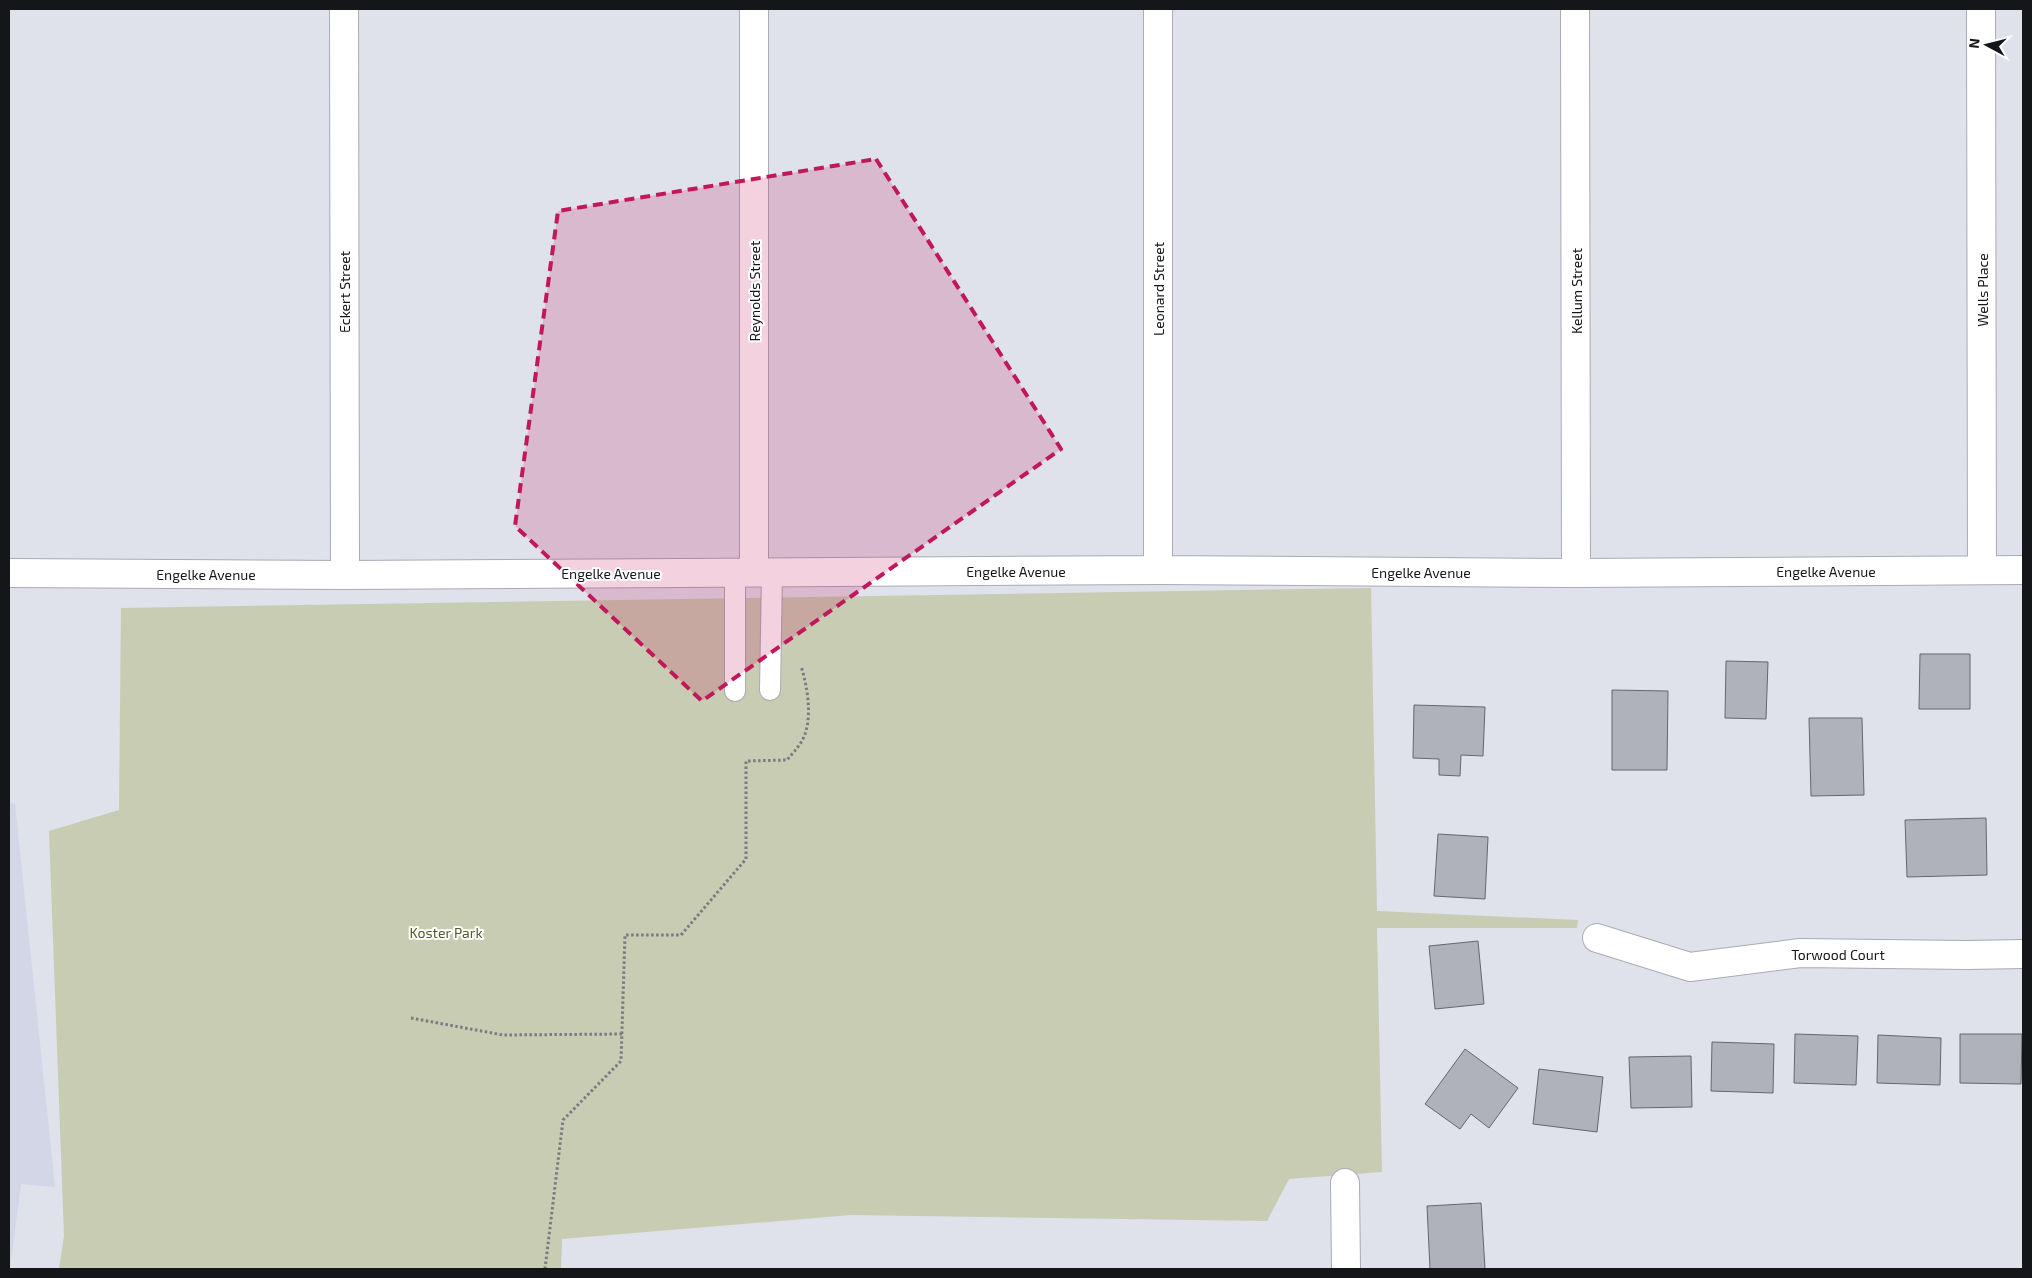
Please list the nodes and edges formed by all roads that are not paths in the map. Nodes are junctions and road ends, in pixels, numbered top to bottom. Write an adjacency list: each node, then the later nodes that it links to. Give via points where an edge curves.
1 (344, 9): 12 (street, Eckert Street)
2 (754, 9): 9 (street, Reynolds Street)
3 (1158, 9): 6 (street, Leonard Street)
4 (1575, 9): 11 (street, Kellum Street)
5 (1981, 9): 7 (street, Wells Place)
6 (1158, 570): 9 (street, Engelke Avenue); 11 (street, Engelke Avenue)
7 (1982, 570): 8 (street, Engelke Avenue); 11 (street, Engelke Avenue)
8 (2023, 570)
9 (754, 572): 12 (street, Engelke Avenue); 13 (lane); 14 (lane)
10 (9, 573): 12 (street, Engelke Avenue)
11 (1576, 573)
12 (344, 575)
13 (770, 690)
14 (735, 691)
15 (1597, 938): 16 (street, Torwood Court, via 1690,967 1800,953)
16 (2023, 954)
17 (1345, 1183): 18 (street)
18 (1346, 1269)

